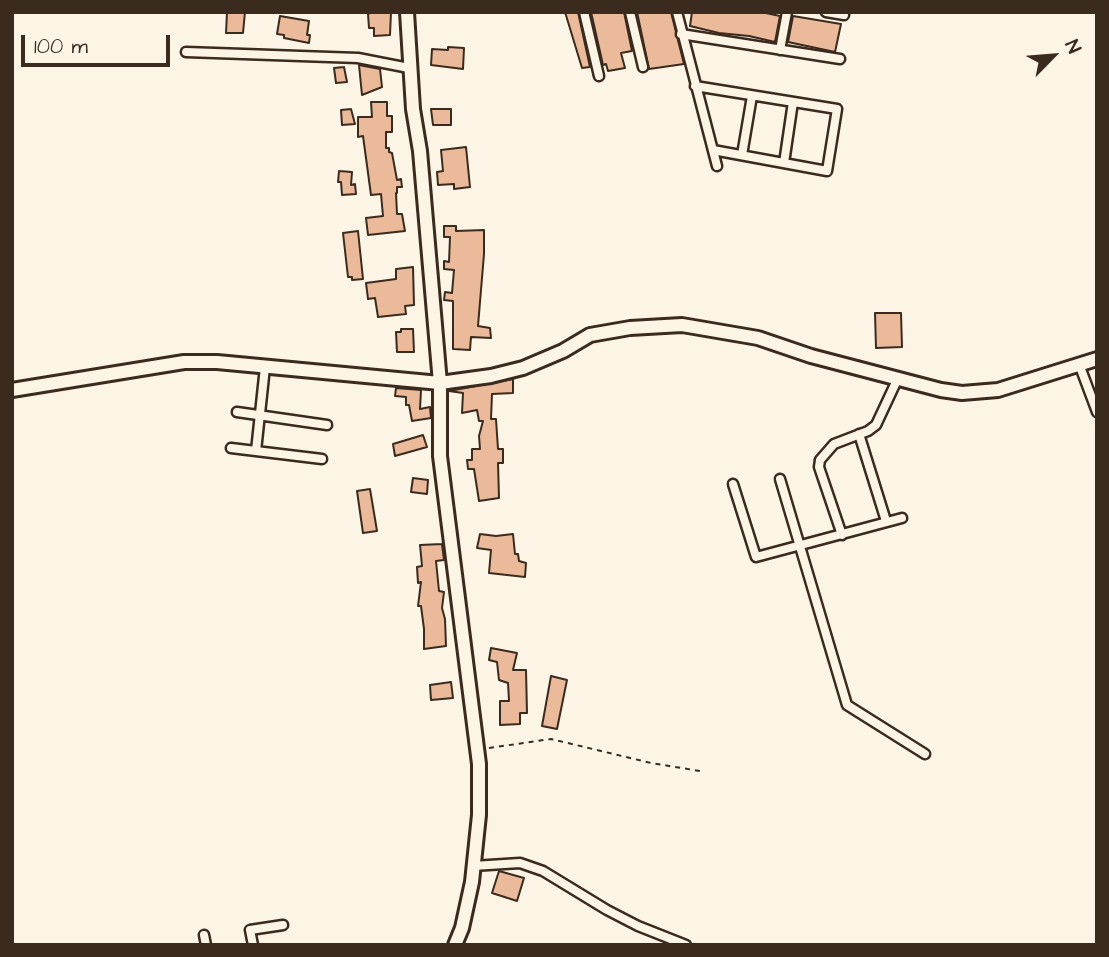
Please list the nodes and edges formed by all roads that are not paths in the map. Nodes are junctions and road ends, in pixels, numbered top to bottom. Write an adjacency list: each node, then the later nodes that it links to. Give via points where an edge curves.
1 (407, 12): 12 (street)
2 (584, 12): 14 (street)
3 (631, 12): 13 (street)
4 (677, 12): 8 (street)
5 (787, 12): 9 (street)
6 (826, 12): 7 (street)
7 (844, 15)
8 (681, 34): 9 (street); 15 (street)
9 (780, 50): 11 (street)
10 (186, 52): 12 (street, via 358,58)
11 (840, 59)
12 (410, 68): 26 (street)
13 (643, 68)
14 (599, 76)
15 (695, 86): 16 (street); 18 (street)
16 (752, 96): 17 (street); 19 (street)
17 (793, 102): 20 (street); 20 (street, via 837,109 827,171)
18 (713, 150): 19 (street); 21 (street)
19 (742, 155): 20 (street)
20 (784, 163)
21 (717, 166)
22 (1097, 359): 23 (street)
23 (1079, 364): 25 (street, via 975,393 941,390); 29 (street)
24 (265, 367): 26 (street); 27 (street, via 184,362); 30 (street)
25 (898, 378): 26 (street, via 758,338 682,325 590,335 523,368); 32 (street, via 876,425)
26 (440, 383): 43 (street, via 440,456 477,750 479,816)
27 (12, 390)
28 (237, 412): 30 (street)
29 (1097, 412)
30 (260, 415): 31 (street); 34 (street)
31 (327, 425)
32 (859, 434): 39 (street); 40 (street, via 834,444 820,460)
33 (231, 448): 34 (street)
34 (256, 451): 35 (street)
35 (322, 459)
36 (780, 479): 41 (street)
37 (733, 484): 41 (street, via 756,557)
38 (902, 518): 39 (street)
39 (886, 522): 40 (street)
40 (842, 535): 41 (street)
41 (801, 546): 42 (street, via 847,705)
42 (925, 754)
43 (473, 866): 48 (street); 49 (street, via 520,863 543,871 607,910)
44 (283, 925): 47 (street, via 250,930)
45 (204, 935): 46 (street)
46 (206, 945)
47 (253, 945)
48 (455, 945)
49 (686, 945)

